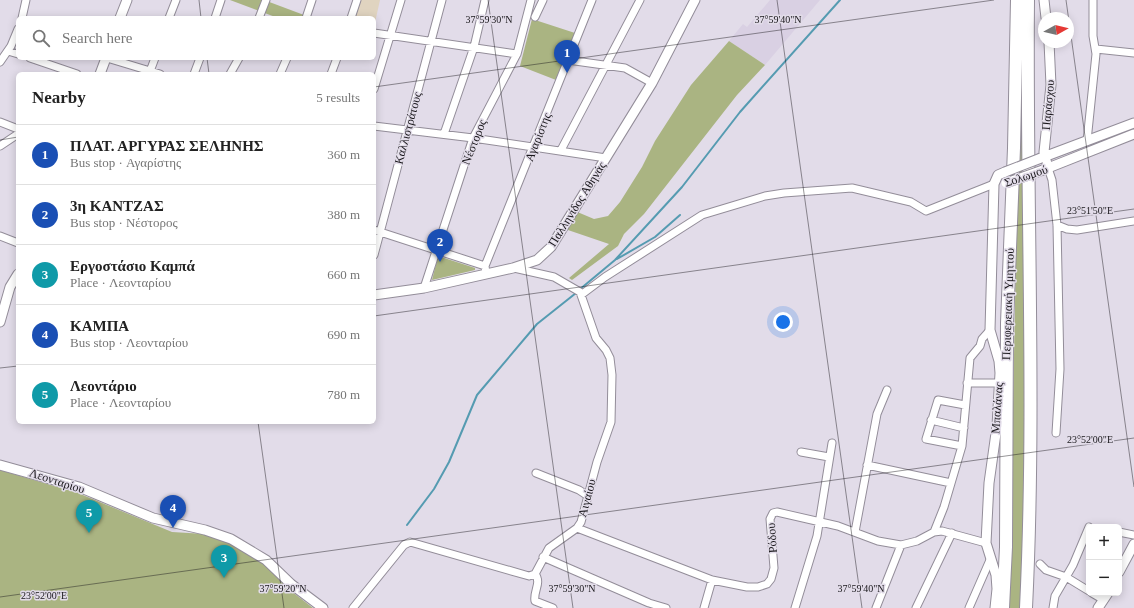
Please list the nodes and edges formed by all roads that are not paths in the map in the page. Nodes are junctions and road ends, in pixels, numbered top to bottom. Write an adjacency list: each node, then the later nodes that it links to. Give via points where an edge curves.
1 (26, 0): 21 (street)
2 (176, 0): 23 (street)
3 (221, 0): 24 (street)
4 (266, 0): 25 (street)
5 (312, 0): 26 (street)
6 (357, 0): 27 (street)
7 (401, 0): 31 (street)
8 (442, 0): 32 (street, Καλλιστράτους)
9 (485, 0): 33 (street)
10 (531, 0): 39 (street, Νέστορος)
11 (543, 0): 28 (street)
12 (592, 0): 48 (street, Αγαρίστης)
13 (640, 0): 50 (street)
14 (696, 0): 60 (street, Παλληνίδος Αθηνάς)
15 (1017, 0): 139 (highway, Περιφερειακή Υμηττού, via 1007,323 1006,547)
16 (1028, 0): 120 (highway, Περιφερειακή Υμηττού, via 1027,152 1032,431)
17 (1044, 0): 20 (street)
18 (1093, 0): 35 (street, via 1093,36)
19 (125, 1): 22 (street)
20 (1045, 12)
21 (22, 16)
22 (121, 16)
23 (171, 16)
24 (216, 16)
25 (260, 16)
26 (307, 16)
27 (352, 16)
28 (536, 16)
29 (16, 33): 36 (street)
30 (376, 33): 31 (street)
31 (390, 36): 32 (street); 59 (street)
32 (430, 42): 33 (street); 65 (street, Καλλιστράτους)
33 (474, 47): 39 (street); 66 (street)
34 (1049, 48): 74 (street, Παράσχου, via 1051,85)
35 (1096, 49): 38 (street); 70 (street)
36 (8, 50): 37 (street); 49 (street)
37 (16, 53)
38 (1134, 53)
39 (517, 54): 69 (street, Νέστορος)
40 (36, 60): 51 (street)
41 (105, 60): 52 (street)
42 (112, 60): 53 (street)
43 (154, 60): 54 (street)
44 (199, 60): 55 (street)
45 (238, 60): 56 (street)
46 (287, 60): 57 (street)
47 (336, 60): 58 (street)
48 (568, 60): 50 (street); 72 (street, Αγαρίστης)
49 (0, 62)
50 (605, 64): 60 (street, via 624,68); 73 (street)
51 (71, 72)
52 (101, 72)
53 (147, 72)
54 (150, 72)
55 (195, 72)
56 (231, 72)
57 (281, 72)
58 (332, 72)
59 (376, 82)
60 (652, 83): 75 (street, Παλληνίδος Αθηνάς)
61 (0, 122): 64 (street)
62 (1134, 123): 70 (street, Σολωμού)
63 (376, 126): 65 (street)
64 (16, 128)
65 (408, 130): 66 (street); 80 (street, Καλλιστράτους)
66 (444, 134): 69 (street)
67 (1134, 134): 76 (street, Σολωμού)
68 (16, 135): 71 (street)
69 (473, 138): 72 (street); 83 (street, Νέστορος)
70 (1086, 141): 74 (street, Σολωμού)
71 (0, 146)
72 (534, 146): 73 (street); 85 (street, Αγαρίστης)
73 (561, 150): 75 (street)
74 (1042, 157): 76 (street, Παράσχου); 77 (street, Σολωμού, bridge, via 998,175)
75 (606, 158): 84 (street, Παλληνίδος Αθηνάς, via 551,248 537,260)
76 (1045, 169): 77 (street, Σολωμού, bridge, via 1006,183); 79 (street, via 1052,180)
77 (994, 184): 88 (street, via 926,211 911,202 852,188 765,196 702,216); 92 (street, Μπαλάνας)
78 (1134, 221): 79 (street, via 1077,230)
79 (1057, 225): 99 (street, via 1060,369)
80 (377, 231): 83 (street)
81 (0, 236): 82 (street)
82 (16, 242)
83 (437, 250): 85 (street); 87 (street, Νέστορος)
84 (513, 268): 85 (street, Παλληνίδος Αθηνάς); 88 (street, via 554,278 566,283)
85 (485, 270): 87 (street, Παλληνίδος Αθηνάς)
86 (16, 277): 90 (street)
87 (424, 288): 89 (street, Παλληνίδος Αθηνάς)
88 (580, 294): 108 (street, Αιγαίου, via 596,338 610,358 612,375 611,422)
89 (376, 295)
90 (2, 307): 91 (street)
91 (0, 322)
92 (990, 330): 93 (street, via 970,358); 94 (street, Μπαλάνας, via 999,361)
93 (967, 383): 94 (street); 96 (street)
94 (999, 383): 117 (street, Μπαλάνας)
95 (887, 390): 105 (street, via 877,414)
96 (965, 405): 97 (street, via 938,400); 98 (street)
97 (931, 420): 98 (street); 101 (street, via 926,439)
98 (964, 428): 101 (street)
99 (1056, 433)
100 (832, 443): 103 (street)
101 (962, 446): 107 (street)
102 (801, 452): 103 (street)
103 (829, 457): 109 (street)
104 (0, 465): 129 (street, Λεονταρίου, via 79,487 153,518 231,539 266,560 291,584)
105 (867, 465): 107 (street); 111 (street)
106 (536, 473): 108 (street)
107 (951, 483): 112 (street)
108 (588, 496): 110 (street, Αιγαίου)
109 (820, 522): 111 (street, Ρόδου); 127 (street, Ρόδου, via 773,513 770,530 774,568 767,584 752,587); 134 (street)
110 (578, 528): 121 (street, Αιγαίου, via 549,548); 127 (street, Ρόδου)
111 (855, 532): 118 (street, Ρόδου, via 878,541)
112 (934, 532): 114 (street); 118 (street, Ρόδου, via 917,541)
113 (1122, 533): 116 (street)
114 (952, 534): 117 (street); 136 (street)
115 (1086, 534): 126 (street)
116 (1134, 535)
117 (986, 543): 122 (street, Μπαλάνας)
118 (901, 545): 135 (street)
119 (1133, 547): 124 (street)
120 (1029, 550): 140 (highway, Περιφερειακή Υμηττού); 141 (highway, via 1032,565)
121 (543, 557): 125 (street, Αιγαίου); 132 (street)
122 (990, 560): 137 (street); 138 (street, Μπαλάνας, via 996,575)
123 (1040, 564): 126 (street, via 1046,570)
124 (1122, 567)
125 (535, 574): 130 (street, via 529,576 410,542 404,545); 131 (street, via 538,578 535,601)
126 (1066, 577): 128 (street); 142 (street, via 1055,596)
127 (712, 580): 133 (street)
128 (1086, 589)
129 (323, 608)
130 (353, 608)
131 (553, 608)
132 (666, 608)
133 (704, 608)
134 (795, 608)
135 (876, 608)
136 (916, 608)
137 (969, 608)
138 (995, 608)
139 (1003, 608)
140 (1026, 608)
141 (1031, 608)
142 (1053, 608)

